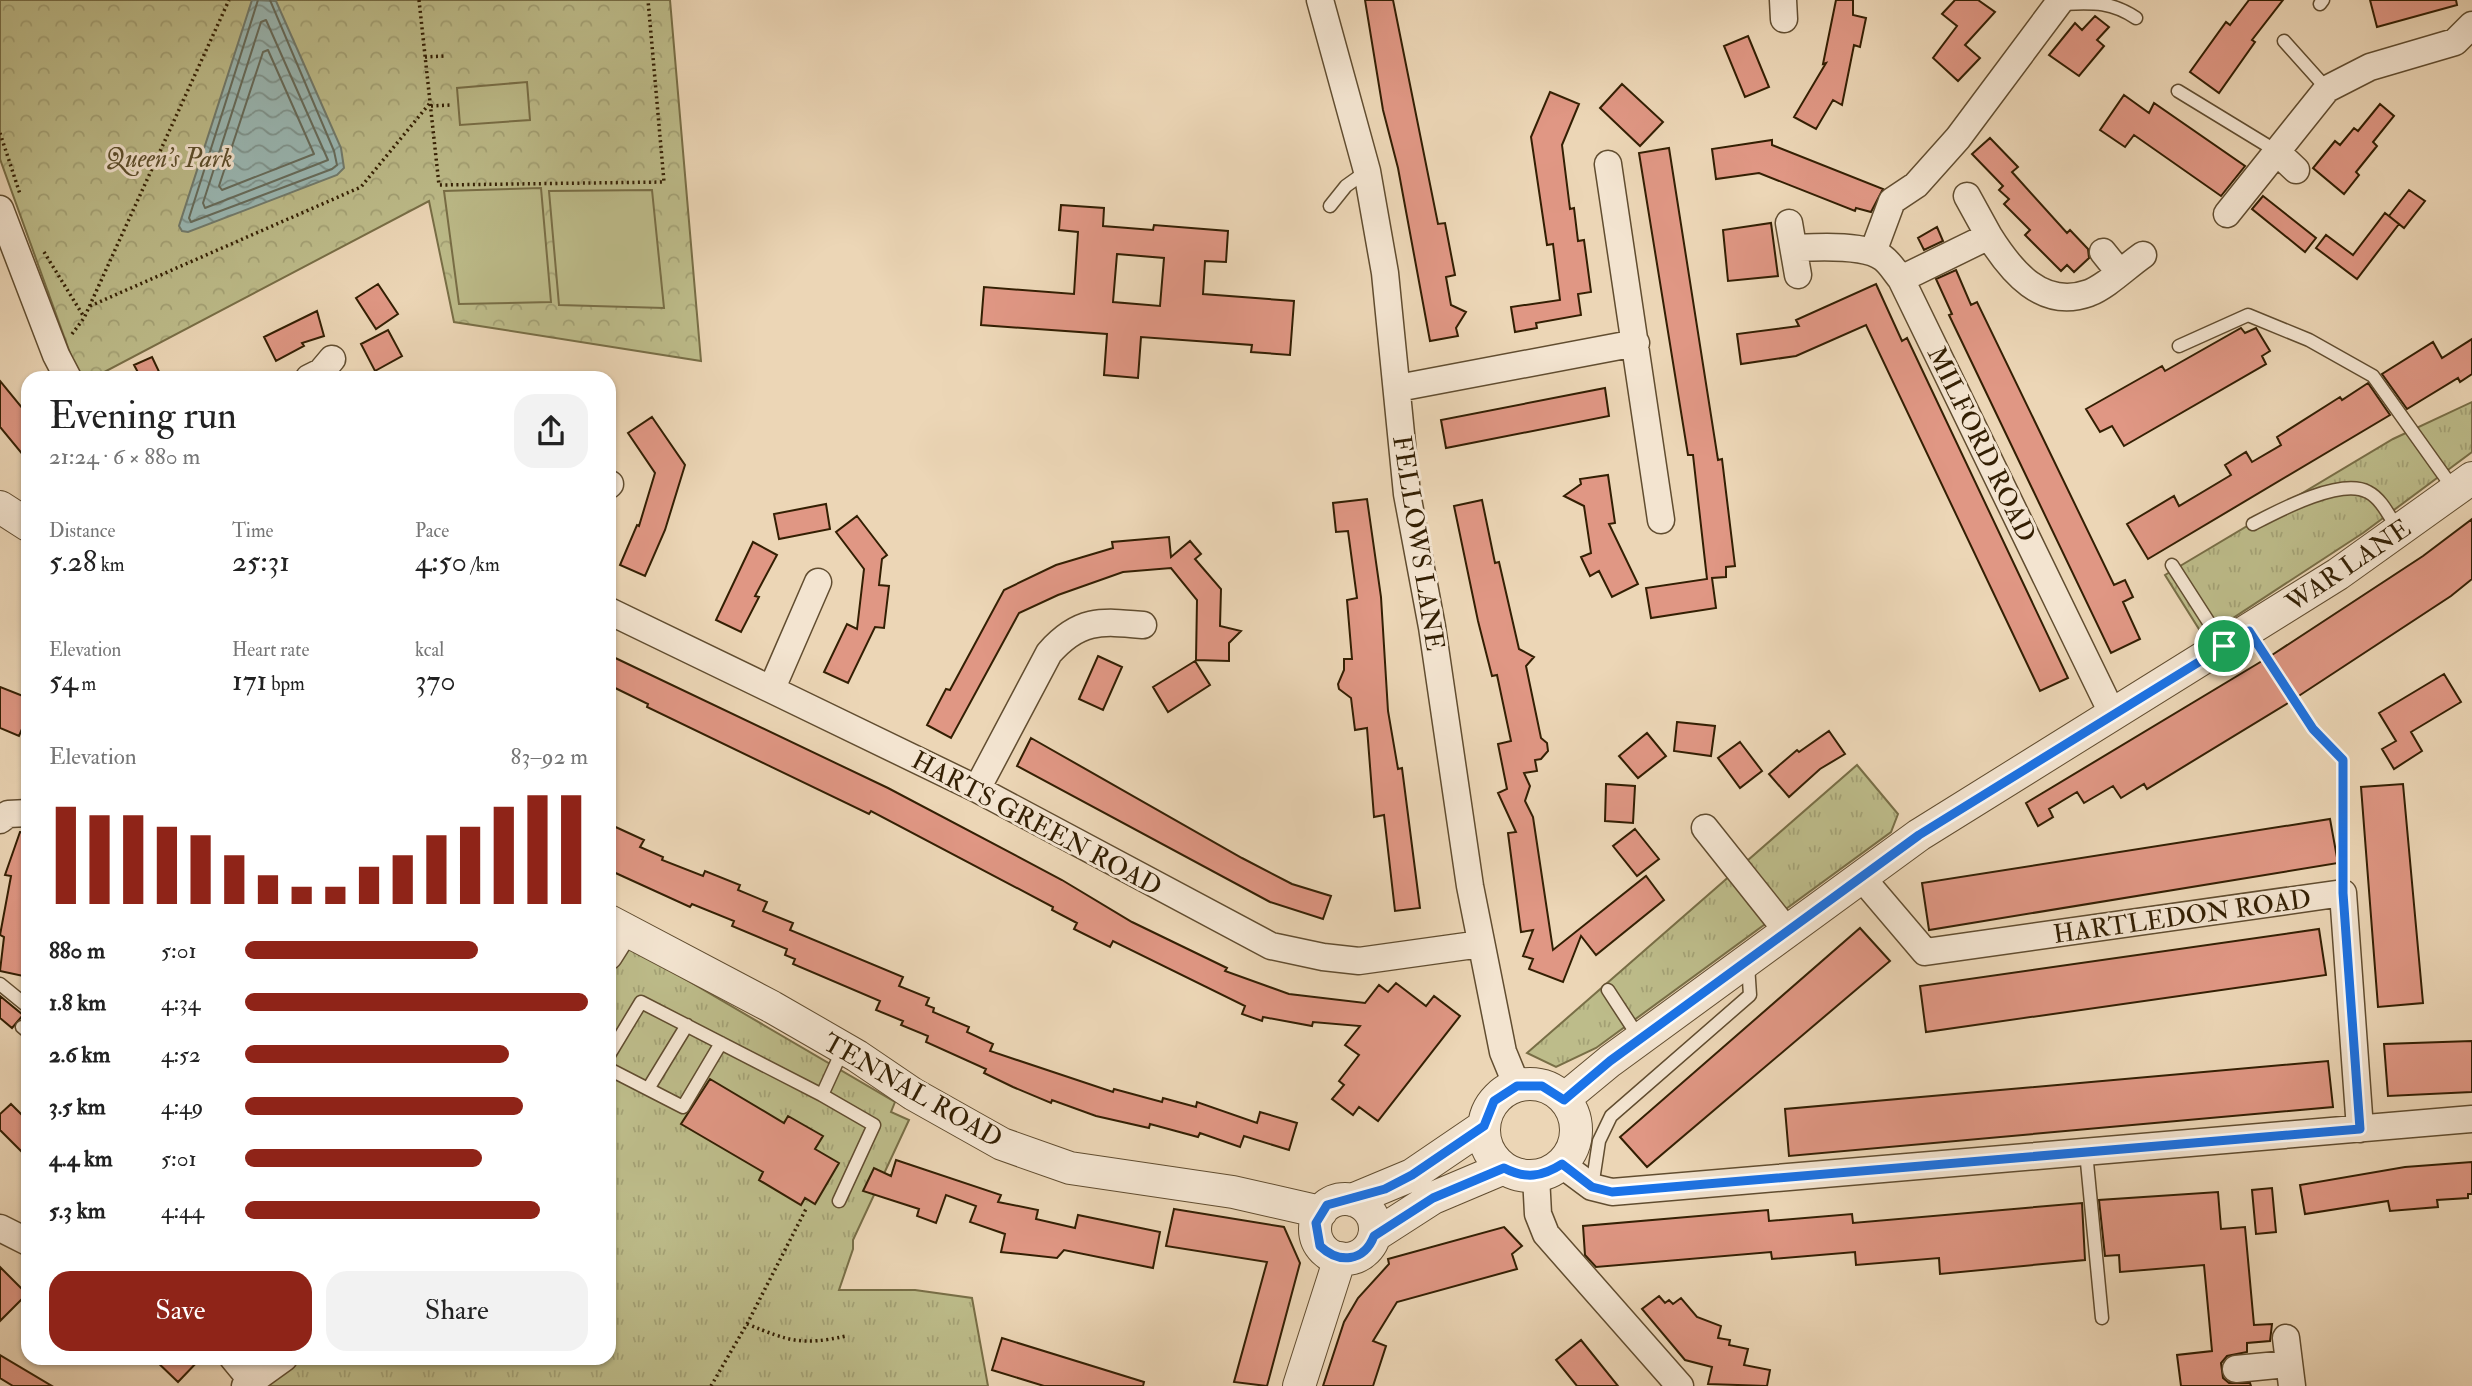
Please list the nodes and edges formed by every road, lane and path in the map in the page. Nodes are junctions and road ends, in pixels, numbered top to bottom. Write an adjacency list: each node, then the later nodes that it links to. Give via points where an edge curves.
1 (229, 0): 29 (path)
2 (419, 0): 10 (path)
3 (648, 0): 13 (path, via 664,182 439,186)
4 (1320, 0): 18 (street, FELLOWS LANE)
5 (2059, 2): 6 (lane, via 2119,4); 25 (street, via 1958,138 1916,186 1892,201)
6 (2136, 18)
7 (2472, 26): 11 (street, via 2455,42 2370,67)
8 (2284, 41): 11 (lane)
9 (444, 56): 10 (path)
10 (425, 57): 13 (path)
11 (2327, 89): 16 (street)
12 (2178, 91): 16 (lane)
13 (431, 104): 14 (path); 29 (path, via 361,187)
14 (450, 105)
15 (0, 132): 20 (path)
16 (2287, 161): 22 (street)
17 (1608, 164): 31 (street)
18 (1367, 171): 21 (lane, via 1346,186); 34 (street, FELLOWS LANE)
19 (1967, 196): 23 (street)
20 (10, 203): 33 (street)
21 (1330, 206)
22 (2227, 214)
23 (1989, 236): 26 (street, via 2029,286 2058,298 2089,292 2111,262); 28 (street)
24 (40, 247): 30 (path)
25 (1873, 252): 27 (street, via 1826,247 1792,236); 28 (street, MILFORD ROAD)
26 (2143, 255)
27 (1798, 275)
28 (1901, 279): 47 (street, MILFORD ROAD)
29 (90, 306): 30 (path)
30 (84, 318): 33 (path)
31 (1636, 343): 34 (street); 37 (street)
32 (2179, 346): 35 (lane, via 2248,315 2309,340 2372,376)
33 (62, 367)
34 (1398, 387): 56 (street, FELLOWS LANE, via 1407,494)
35 (2464, 485): 40 (street, WAR LANE)
36 (0, 508): 38 (street)
37 (1661, 520)
38 (21, 521)
39 (2253, 524): 40 (lane, via 2307,497 2365,490 2376,496)
40 (2399, 531): 45 (street, WAR LANE)
41 (2172, 565): 45 (lane)
42 (818, 582): 46 (street)
43 (616, 614): 46 (street, HARTS GREEN ROAD)
44 (1143, 625): 48 (street, via 1098,621 1066,634 1049,653)
45 (2236, 638): 47 (street, WAR LANE); 53 (path, via 2343,760)
46 (772, 688): 48 (street, HARTS GREEN ROAD)
47 (2113, 715): 52 (street, WAR LANE, via 1919,835)
48 (977, 789): 56 (street, HARTS GREEN ROAD, via 1271,946 1359,961)
49 (21, 813): 50 (street)
50 (0, 820)
51 (1705, 828): 55 (street)
52 (1862, 878): 53 (street, HARTLEDON ROAD, via 1925,953); 55 (street, WAR LANE)
53 (2343, 893): 73 (street, HARTLEDON ROAD)
54 (617, 925): 65 (street, TENNAL ROAD)
55 (1787, 931): 57 (street, WAR LANE)
56 (1481, 944): 67 (street, FELLOWS LANE, via 1503,1052)
57 (1748, 961): 62 (street, WAR LANE); 77 (lane, via 1750,995 1611,1116 1599,1142)
58 (0, 984): 60 (lane)
59 (1608, 990): 62 (lane)
60 (21, 1001)
61 (687, 1025): 63 (lane, via 641,1002); 64 (lane); 68 (lane)
62 (1640, 1039): 70 (street, WAR LANE)
63 (616, 1043)
64 (721, 1043): 68 (lane, via 683,1107); 69 (lane)
65 (843, 1049): 69 (lane); 81 (street, TENNAL ROAD, via 1002,1144 1070,1168 1233,1192)
66 (616, 1073): 68 (lane)
67 (1517, 1086): 70 (street, via 1542,1086); 72 (street, via 1494,1101)
68 (648, 1089)
69 (822, 1095): 79 (lane, via 874,1125)
70 (1564, 1100): 76 (street, via 1574,1118 1575,1139)
71 (2472, 1119): 73 (street)
72 (1484, 1126): 75 (street, via 1488,1150); 78 (street, via 1412,1175)
73 (2360, 1129): 74 (street)
74 (2086, 1152): 77 (street, via 1639,1191); 86 (lane)
75 (1504, 1168): 76 (street, via 1514,1174); 83 (street, via 1433,1198)
76 (1549, 1170): 77 (street); 96 (street, via 1538,1214 1546,1234)
77 (1592, 1187)
78 (1352, 1200): 81 (street, via 1335,1201); 83 (street, via 1370,1214)
79 (839, 1201)
80 (807, 1207): 87 (path)
81 (1321, 1212): 85 (street, via 1316,1223 1320,1246)
82 (0, 1228): 84 (street)
83 (1374, 1236): 85 (street, via 1357,1256)
84 (21, 1238)
85 (1340, 1258): 95 (street)
86 (2102, 1318)
87 (747, 1324): 88 (path, via 790,1341 812,1343); 94 (path)
88 (846, 1336)
89 (2288, 1363): 92 (street)
90 (237, 1365): 93 (street)
91 (274, 1365): 93 (street)
92 (2236, 1369)
93 (248, 1384)
94 (711, 1386)
95 (1299, 1386)
96 (1680, 1386)

